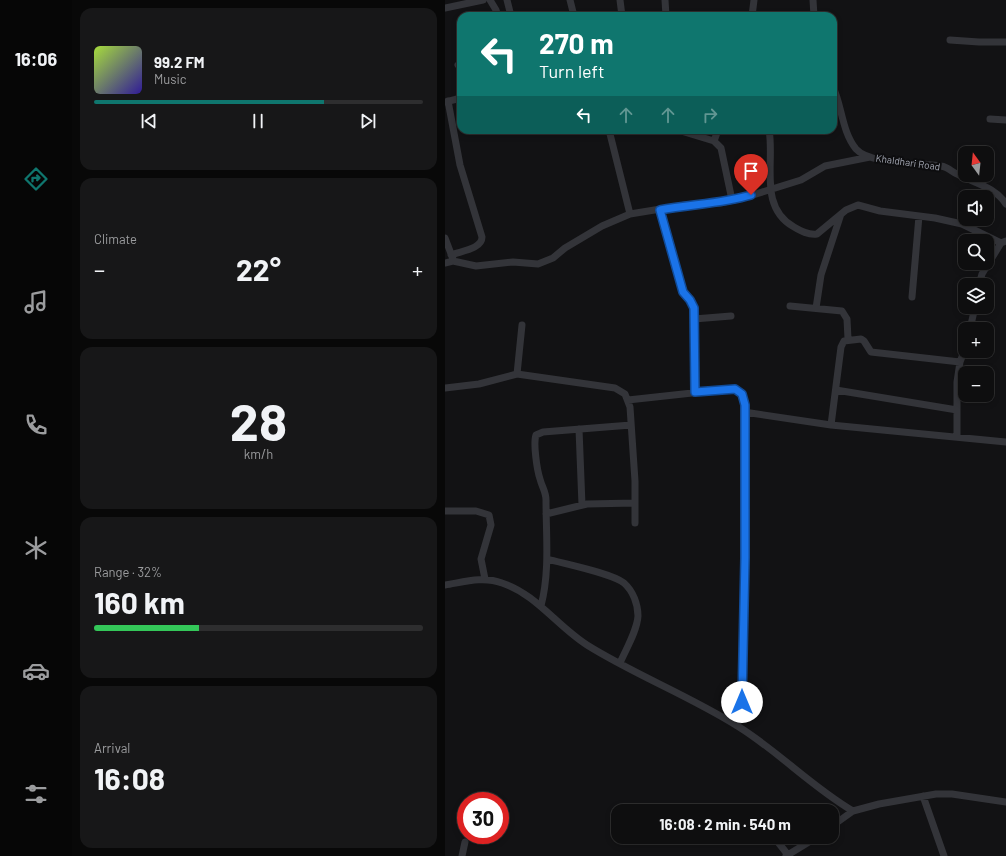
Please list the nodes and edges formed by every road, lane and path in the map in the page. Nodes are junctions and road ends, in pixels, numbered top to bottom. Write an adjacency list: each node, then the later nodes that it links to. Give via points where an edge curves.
1 (483, 0): 9 (street)
2 (490, 0): 10 (street)
3 (507, 0): 11 (street)
4 (570, 0): 12 (street)
5 (620, 0): 13 (street)
6 (665, 0): 14 (street)
7 (754, 0): 15 (street)
8 (813, 0): 16 (street)
9 (445, 8)
10 (497, 12)
11 (510, 12)
12 (573, 12)
13 (622, 12)
14 (666, 12)
15 (752, 12)
16 (814, 12)
17 (950, 40): 18 (street)
18 (1006, 42)
19 (457, 99): 21 (street)
20 (837, 99): 29 (street, via 851,143 858,151)
21 (447, 102): 39 (street, via 460,165 482,237 478,245)
22 (990, 119): 23 (street)
23 (1006, 120)
24 (610, 134): 34 (street)
25 (691, 134): 28 (street)
26 (717, 134): 28 (street)
27 (769, 134): 30 (street)
28 (714, 141): 31 (street, via 723,154)
29 (870, 157): 30 (street, via 825,166 801,180); 32 (street, Khaldhari Road, via 946,167 988,187)
30 (770, 190): 31 (street); 35 (street, via 778,213 789,224 803,232 817,234)
31 (732, 200): 33 (street)
32 (1005, 200)
33 (660, 210): 34 (street); 46 (street, via 681,287 693,304)
34 (630, 214): 39 (street, via 602,226 553,258 538,264 513,262 476,266)
35 (841, 214): 36 (street, via 858,205 880,211); 44 (street, via 821,274)
36 (919, 216): 38 (street, via 962,224); 42 (street)
37 (445, 238): 39 (street)
38 (1003, 242): 41 (street)
39 (452, 258): 40 (street)
40 (445, 263)
41 (981, 278)
42 (912, 297)
43 (790, 306): 44 (street)
44 (816, 308): 48 (street, via 836,310 845,314)
45 (731, 316): 46 (street)
46 (695, 319): 54 (street)
47 (522, 325): 51 (street)
48 (848, 339): 50 (street, via 864,341 871,352); 53 (street, via 841,347)
49 (962, 358): 50 (street)
50 (960, 362): 56 (street)
51 (517, 374): 52 (street, via 479,384); 55 (street, via 615,388 622,391)
52 (445, 388)
53 (836, 390): 56 (street); 59 (street)
54 (695, 392): 55 (street); 57 (street, via 735,389 742,394)
55 (629, 400): 58 (street)
56 (957, 410): 61 (street)
57 (744, 412): 59 (street); 73 (street, via 745,558 742,702)
58 (631, 425): 60 (street); 63 (street)
59 (831, 425): 61 (street)
60 (579, 429): 64 (street); 66 (street, via 543,432 535,438 540,478 546,492)
61 (957, 437): 62 (street)
62 (1006, 442)
63 (635, 502): 64 (street); 67 (street)
64 (581, 506): 66 (street)
65 (445, 511): 69 (street, via 476,511 489,515 491,525 481,558)
66 (546, 514): 68 (street)
67 (635, 523)
68 (547, 559): 71 (street, via 547,577); 72 (street, via 623,582 630,589 638,616)
69 (485, 579): 70 (street); 71 (street, via 511,586)
70 (445, 585)
71 (541, 606): 72 (street, via 577,637)
72 (620, 663): 73 (street)
73 (737, 726): 76 (street)
74 (923, 796): 75 (street, via 952,794); 76 (street); 83 (street)
75 (1006, 802)
76 (853, 811): 77 (street)
77 (839, 821)
78 (465, 844): 82 (street)
79 (779, 844): 81 (street)
80 (805, 844): 81 (street)
81 (787, 855)
82 (462, 856)
83 (944, 856)

